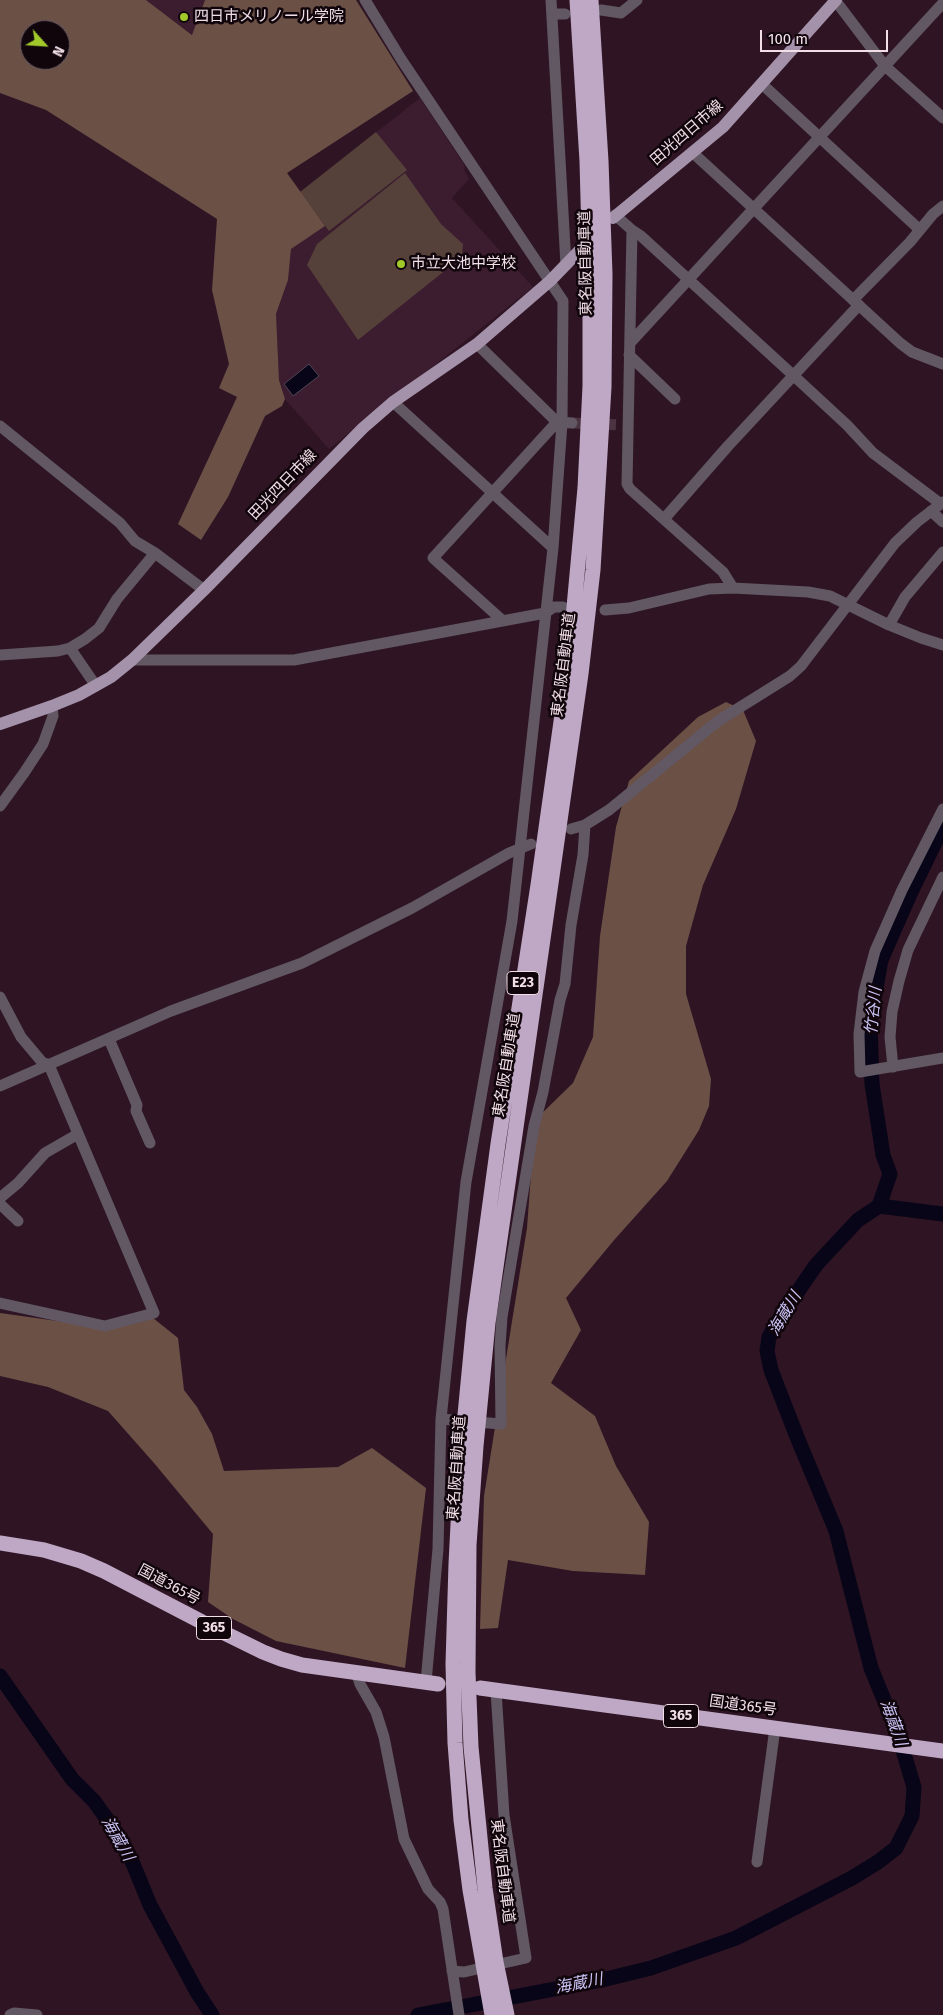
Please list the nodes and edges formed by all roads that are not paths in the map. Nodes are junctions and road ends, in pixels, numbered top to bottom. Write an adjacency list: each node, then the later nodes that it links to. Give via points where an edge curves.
1 (365, 0): 23 (street)
2 (551, 0): 8 (street)
3 (577, 0): 82 (highway, 東名阪自動車道 / E23, via 590,274 590,386 585,488 568,672 474,1321 462,1446 456,1564 453,1664 461,1820)
4 (637, 0): 7 (street, via 621,13)
5 (836, 0): 10 (street); 11 (main road, 田光四日市線)
6 (943, 3): 10 (street)
7 (596, 5): 82 (highway, 東名阪自動車道 / E23, via 605,274 604,387 593,570 576,712 489,1313 469,1545 471,1746)
8 (552, 14): 9 (street); 21 (street)
9 (565, 14)
10 (885, 66): 12 (street); 13 (street)
11 (762, 84): 13 (street); 14 (main road, 田光四日市線, via 723,127)
12 (943, 118)
13 (820, 137): 16 (street); 19 (street)
14 (692, 152): 16 (street); 17 (main road, 田光四日市線)
15 (943, 206): 19 (street)
16 (754, 209): 22 (street); 24 (street)
17 (614, 216): 18 (street)
18 (632, 230): 22 (street); 26 (street)
19 (920, 230): 24 (street)
20 (581, 249): 21 (main road, 田光四日市線)
21 (566, 264): 23 (main road, 田光四日市線)
22 (689, 280): 26 (street); 28 (street)
23 (550, 281): 25 (main road, 田光四日市線); 31 (street, via 563,301)
24 (856, 302): 27 (street, via 912,352); 28 (street)
25 (477, 344): 30 (main road, 田光四日市線); 31 (street)
26 (630, 349): 29 (street); 35 (street, via 625,425 627,484)
27 (943, 364)
28 (794, 376): 34 (street, via 873,453); 35 (street)
29 (675, 399)
30 (393, 402): 33 (street); 41 (main road, 田光四日市線, via 335,454)
31 (563, 422): 33 (street); 37 (street)
32 (0, 426): 39 (street, via 120,523 135,541)
33 (493, 493): 37 (street); 46 (street, via 433,558)
34 (938, 506): 36 (street); 42 (street, via 895,543)
35 (664, 519): 40 (street, via 723,572)
36 (943, 522)
37 (553, 548): 45 (street)
38 (943, 552): 47 (street, via 905,597)
39 (155, 553): 41 (street); 49 (street, via 99,628)
40 (733, 588): 42 (street, via 808,592 830,596); 44 (street, via 709,589 629,608)
41 (204, 590): 51 (main road, 田光四日市線)
42 (847, 604): 47 (street); 57 (street, via 818,647 790,676 718,721 623,800)
43 (562, 607): 45 (street, via 554,607)
44 (605, 610)
45 (545, 613): 46 (street); 59 (street)
46 (502, 620): 51 (street, via 294,660)
47 (889, 625): 48 (street)
48 (943, 645)
49 (70, 648): 50 (street); 52 (street)
50 (0, 655)
51 (132, 660): 52 (main road, 田光四日市線)
52 (96, 686): 53 (main road, 田光四日市線)
53 (52, 706): 54 (main road, 田光四日市線); 55 (street, via 53,716 42,744)
54 (0, 724)
55 (0, 806)
56 (943, 809): 65 (street, via 892,910 864,992 859,1034 860,1072)
57 (585, 825): 58 (street); 73 (street, via 565,984 534,1126 502,1317 501,1424)
58 (571, 829)
59 (526, 846): 62 (street, via 302,963 171,1011); 73 (street, via 466,1182)
60 (943, 877): 65 (street, via 908,950 899,980 892,1012)
61 (0, 997): 64 (street, via 21,1037 42,1062)
62 (109, 1039): 64 (street); 68 (street)
63 (943, 1058): 65 (street)
64 (49, 1065): 66 (street); 67 (street)
65 (891, 1067)
66 (0, 1086)
67 (78, 1134): 69 (street, via 45,1153); 72 (street, via 154,1313 105,1326)
68 (150, 1143)
69 (0, 1198)
70 (0, 1204): 71 (street)
71 (18, 1221)
72 (0, 1303)
73 (443, 1420): 76 (street)
74 (0, 1543): 75 (highway, 国道365号 / 365, via 44,1550 97,1568 281,1660)
75 (356, 1672): 76 (highway, 国道365号 / 365); 83 (street, via 384,1736 404,1839 428,1889 443,1909)
76 (432, 1683)
77 (480, 1688): 78 (highway, 国道365号 / 365)
78 (496, 1691): 79 (highway, 国道365号 / 365); 83 (street, via 504,1815 526,1958 464,1972)
79 (775, 1728): 80 (highway, 国道365号 / 365); 81 (street)
80 (940, 1750)
81 (757, 1862)
82 (489, 1963): 87 (highway, 東名阪自動車道 / E23); 88 (highway, 東名阪自動車道 / E23)
83 (452, 1971): 86 (street)
84 (10, 2015): 85 (street)
85 (37, 2015)
86 (459, 2015)
87 (492, 2015)
88 (507, 2015)

